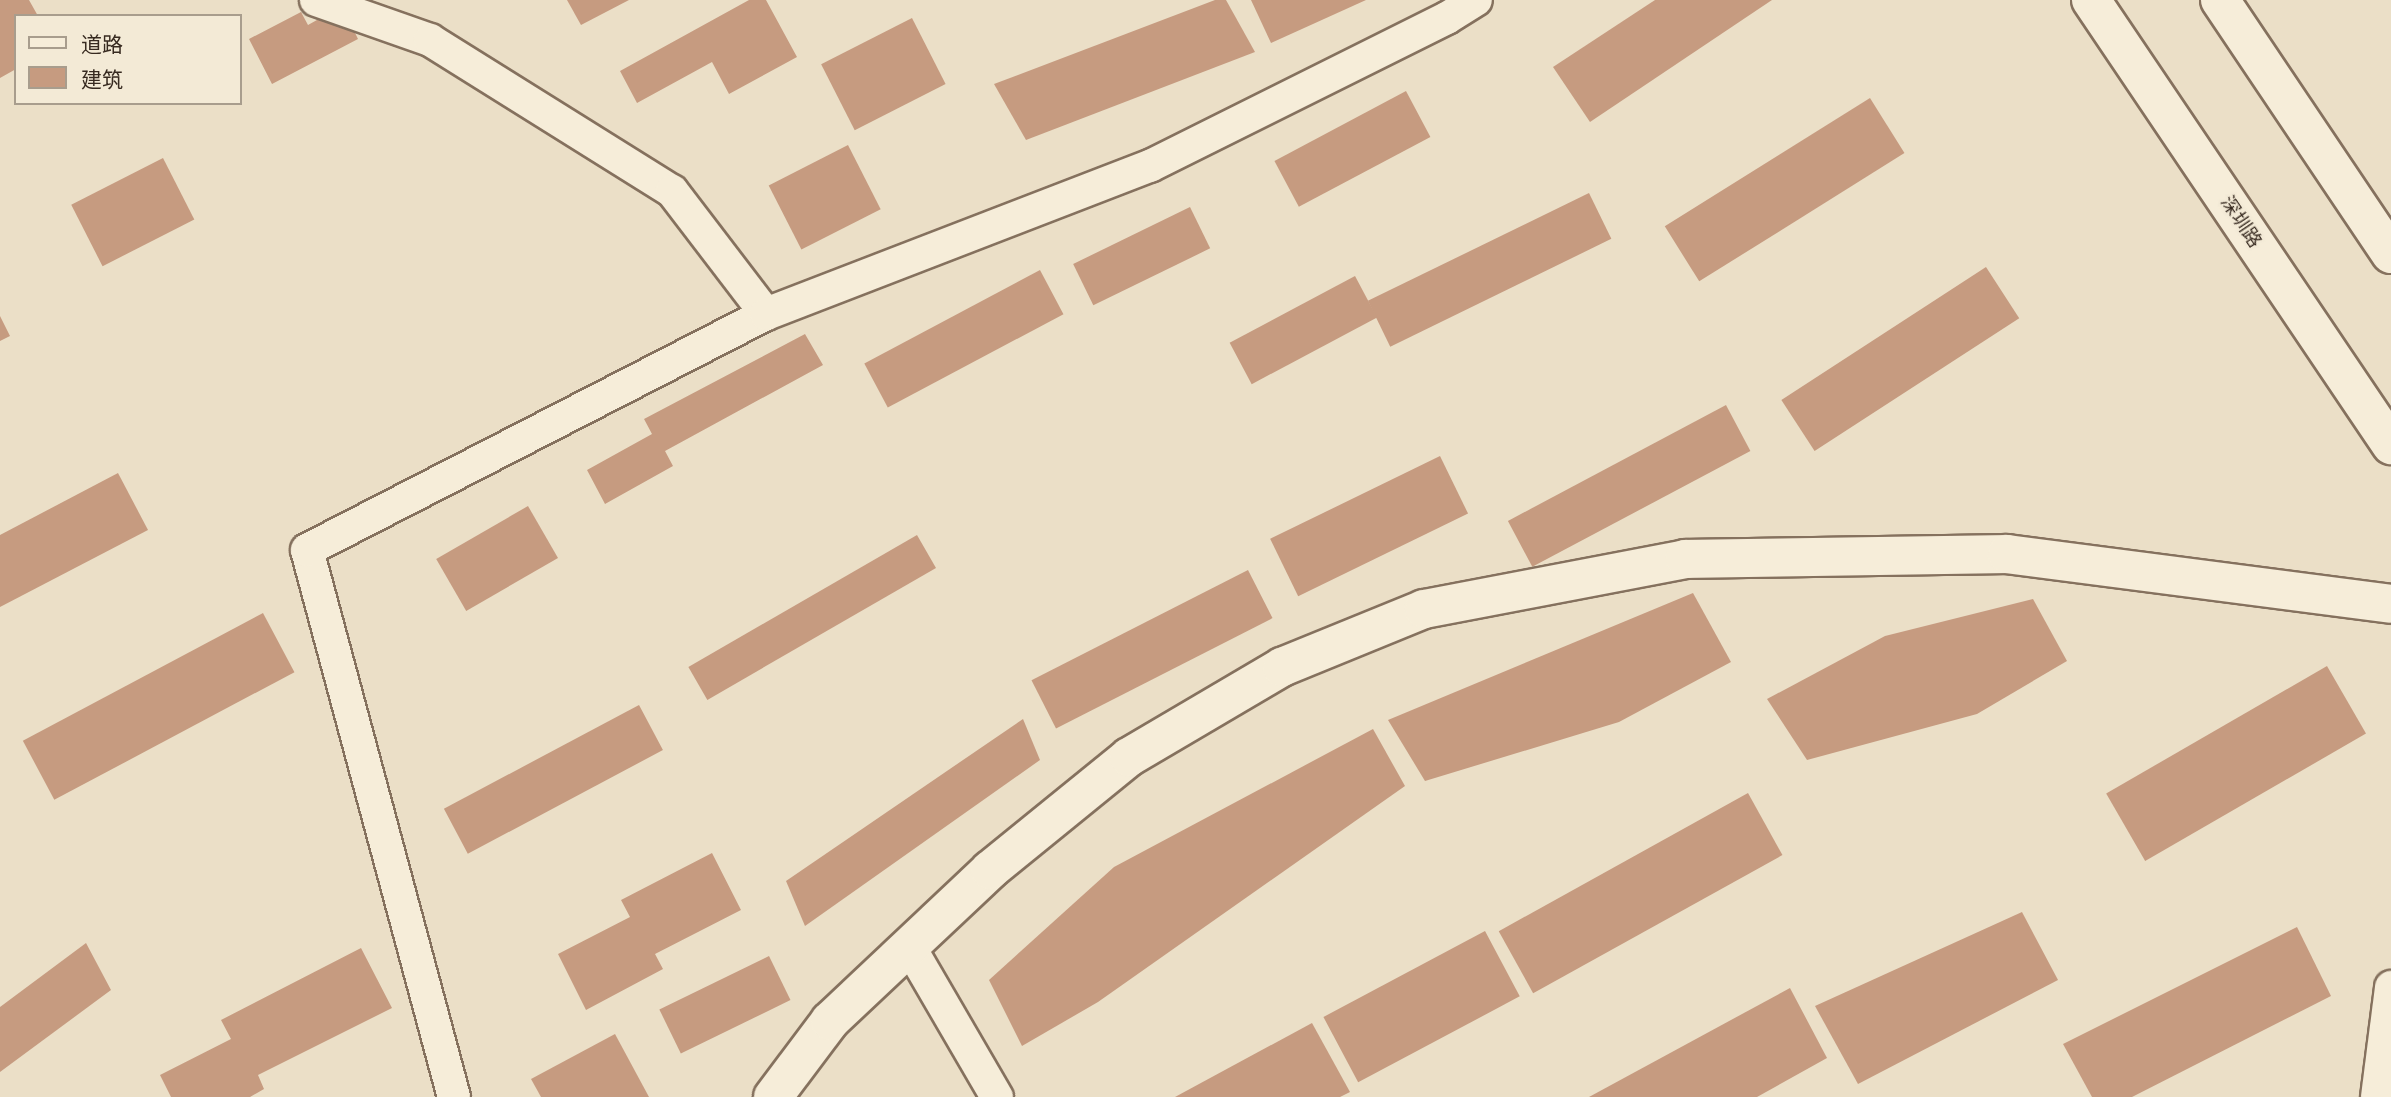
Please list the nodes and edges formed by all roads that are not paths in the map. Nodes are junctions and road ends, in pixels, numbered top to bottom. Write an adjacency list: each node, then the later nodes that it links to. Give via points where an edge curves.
1 (316, 0): 6 (street, via 430,40 672,191)
2 (1476, 0): 6 (street, via 1150,166)
3 (2091, 0): 7 (street, 深圳路)
4 (2220, 0): 5 (street)
5 (2391, 254)
6 (766, 314): 11 (street, via 307,550)
7 (2391, 445)
8 (2391, 604): 9 (street, via 2007,554 1685,559 1424,609 1282,667 1129,757 990,870)
9 (909, 946): 12 (street, via 831,1021); 13 (street)
10 (2391, 987): 14 (street)
11 (454, 1097)
12 (773, 1097)
13 (997, 1097)
14 (2377, 1097)

